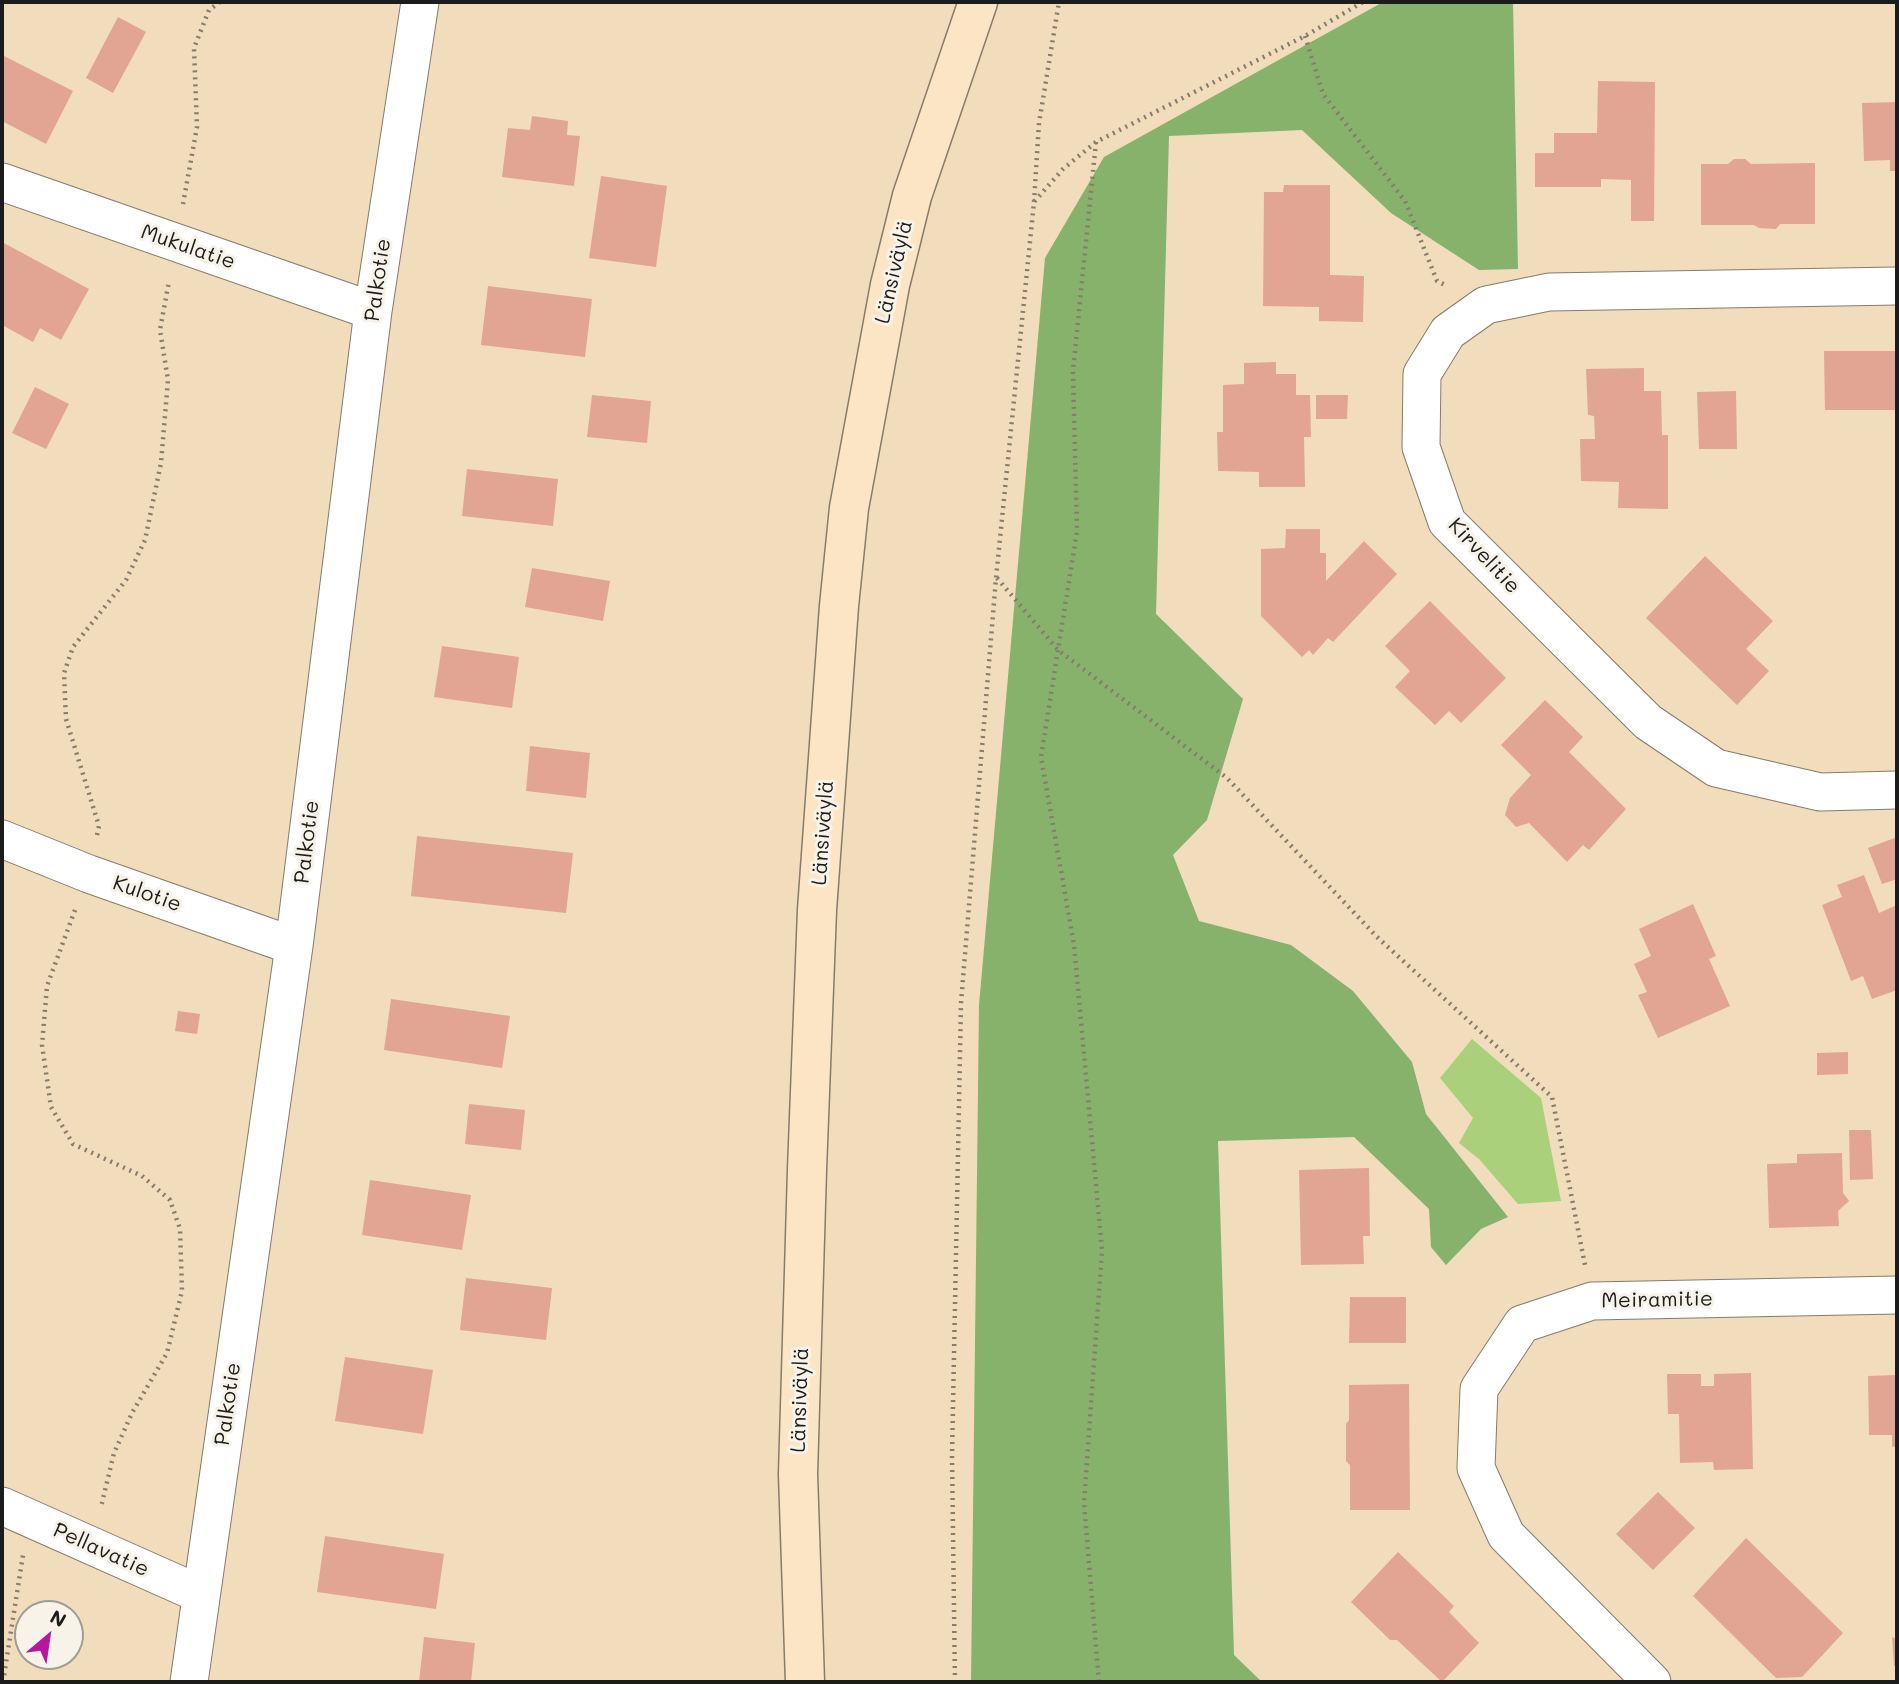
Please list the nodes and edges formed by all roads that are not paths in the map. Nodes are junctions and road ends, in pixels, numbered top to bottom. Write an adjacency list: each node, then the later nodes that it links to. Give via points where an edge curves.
1 (420, 2): 5 (street, Palkotie)
2 (978, 2): 13 (main road, Länsiväylä, via 912,196 890,285 849,509 839,606 817,910 807,1170 798,1474)
3 (2, 182): 5 (street, Mukulatie)
4 (1897, 286): 6 (street, Kirvelitie, via 1549,292 1486,305 1448,332 1422,374 1421,447 1447,522 1648,722 1716,768 1820,792)
5 (373, 311): 8 (street, Palkotie)
6 (1897, 790)
7 (2, 839): 8 (street, Kulotie)
8 (294, 946): 11 (street, Palkotie)
9 (1897, 1295): 14 (street, Meiramitie, via 1592,1301 1522,1324 1479,1389 1476,1468 1506,1535)
10 (15, 1512): 11 (street, Pellavatie)
11 (200, 1594): 12 (street, Palkotie)
12 (189, 1682)
13 (805, 1682)
14 (1652, 1682)

